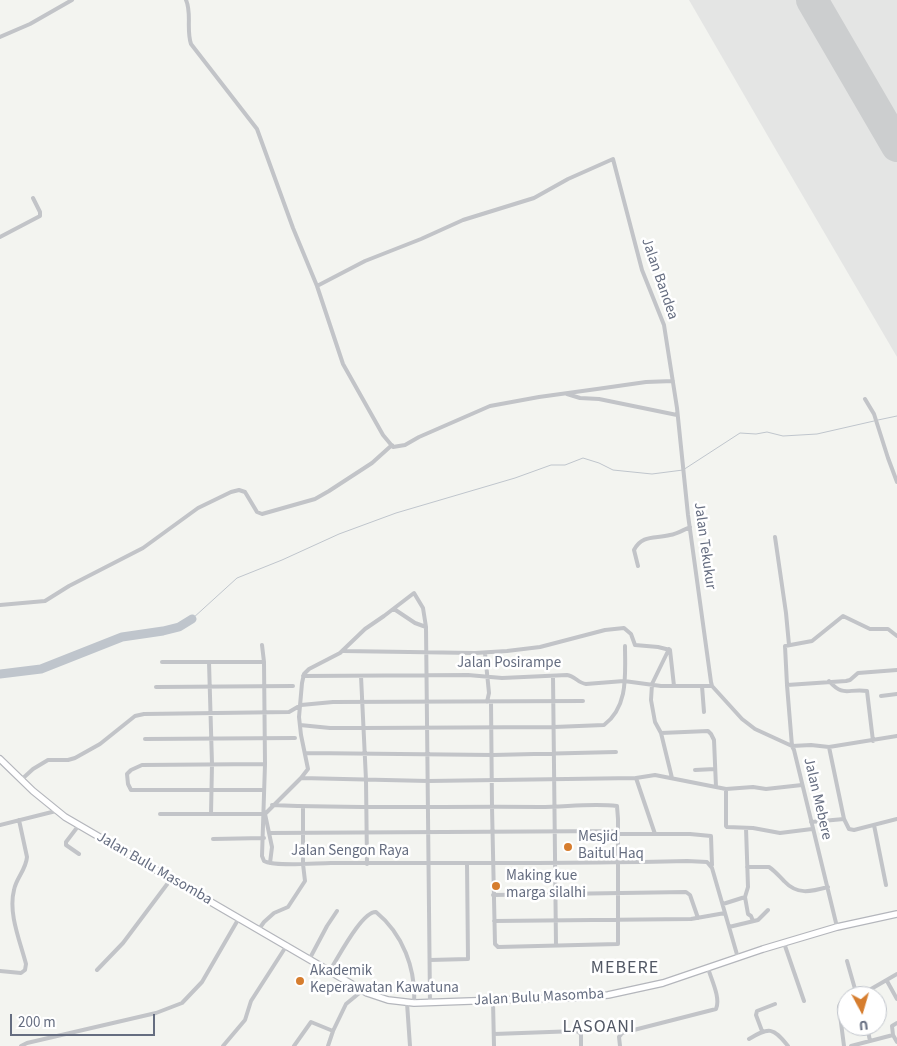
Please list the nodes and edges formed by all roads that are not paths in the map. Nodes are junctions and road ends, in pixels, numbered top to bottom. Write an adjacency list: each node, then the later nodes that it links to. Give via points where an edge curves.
1 (72, 0): 3 (street)
2 (186, 0): 6 (street, via 191,44 256,127)
3 (0, 37)
4 (33, 198): 5 (street, via 40,216)
5 (0, 237)
6 (317, 286): 7 (street, Jalan Bandea, via 365,261 464,220 534,198 614,159 642,270 663,321); 12 (street, via 343,364 383,435)
7 (673, 381): 8 (street); 10 (street, Jalan Bandea)
8 (566, 393): 11 (street); 12 (street, via 490,406 401,447)
9 (865, 398): 13 (street, via 874,414)
10 (677, 408): 11 (street, Jalan Tekukur)
11 (677, 415): 14 (street, Jalan Tekukur)
12 (392, 445): 17 (street, via 372,463 315,498 262,514 256,512 245,492 231,492 198,508 144,548 45,601)
13 (897, 482)
14 (690, 528): 16 (street, via 669,536 648,537 638,543 634,550); 44 (street, Jalan Tekukur)
15 (775, 537): 22 (street)
16 (638, 566)
17 (0, 604)
18 (394, 609): 19 (street); 19 (street, via 414,593 423,608); 25 (street, via 365,629)
19 (426, 627): 26 (street)
20 (897, 636): 22 (street, via 888,629 870,629 844,616 812,641)
21 (262, 645): 30 (street)
22 (789, 645): 40 (street, via 784,646)
23 (625, 646): 38 (street)
24 (669, 650): 27 (street, via 635,645 628,631 620,627 540,647); 39 (street); 42 (street)
25 (343, 651): 26 (street); 32 (street, via 309,669)
26 (426, 651): 27 (street); 34 (street)
27 (485, 653): 36 (street)
28 (162, 662): 29 (street)
29 (209, 662): 30 (street); 46 (street)
30 (264, 662): 47 (street)
31 (897, 670): 37 (street, via 858,674 849,681)
32 (303, 676): 33 (street, Jalan Posirampe); 55 (street)
33 (361, 676): 34 (street, Jalan Posirampe); 51 (street)
34 (426, 676): 36 (street, Jalan Posirampe); 52 (street)
35 (553, 676): 36 (street, Jalan Posirampe); 38 (street, Jalan Posirampe, via 571,676 586,684); 54 (street)
36 (487, 678): 53 (street)
37 (829, 681): 40 (street); 70 (street, via 840,691 867,691)
38 (624, 682): 39 (street, Jalan Posirampe); 60 (street, via 622,703 604,725)
39 (652, 684): 42 (street, Jalan Posirampe); 64 (street, via 655,722)
40 (788, 685): 71 (street)
41 (293, 686): 47 (street)
42 (674, 686): 43 (street, Jalan Posirampe)
43 (702, 686): 44 (street, Jalan Posirampe); 57 (street)
44 (712, 686): 71 (street, Jalan Mebere, via 755,729)
45 (156, 687): 46 (street)
46 (210, 687): 47 (street); 58 (street)
47 (264, 688): 56 (street)
48 (897, 694): 49 (street)
49 (881, 696)
50 (583, 701): 54 (street)
51 (362, 702): 52 (street); 55 (street); 61 (street)
52 (428, 702): 53 (street); 62 (street)
53 (489, 702): 54 (street); 63 (street)
54 (554, 702): 60 (street)
55 (301, 705): 56 (street, via 290,712); 59 (street)
56 (264, 712): 58 (street); 66 (street)
57 (704, 712)
58 (210, 713): 69 (street); 87 (street, via 135,716 100,744 75,758 48,760)
59 (300, 726): 61 (street); 74 (street)
60 (554, 727): 63 (street); 76 (street)
61 (363, 728): 62 (street); 75 (street)
62 (427, 728): 63 (street); 77 (street)
63 (492, 728): 78 (street)
64 (661, 733): 82 (street, via 710,732 714,740); 86 (street)
65 (897, 736): 70 (street)
66 (264, 738): 67 (street); 69 (street); 81 (street)
67 (295, 738)
68 (145, 739): 69 (street)
69 (211, 739): 80 (street)
70 (873, 741): 72 (street)
71 (792, 746): 72 (street); 92 (street, Jalan Mebere)
72 (829, 747): 107 (street)
73 (616, 752): 76 (street)
74 (306, 753): 75 (street); 84 (street, via 308,769)
75 (364, 753): 77 (street); 88 (street)
76 (554, 754): 78 (street); 90 (street)
77 (428, 755): 78 (street); 91 (street)
78 (492, 755): 89 (street)
79 (0, 759): 87 (street, Jalan Bulu Masomba)
80 (212, 764): 81 (street); 95 (street); 95 (street, via 142,765 127,774 131,790)
81 (265, 764): 96 (street)
82 (715, 769): 83 (street); 93 (street)
83 (694, 770)
84 (302, 778): 88 (street); 97 (street)
85 (636, 778): 86 (street, via 655,775); 90 (street); 123 (street)
86 (672, 778): 93 (street)
87 (21, 780): 103 (street, Jalan Bulu Masomba)
88 (366, 780): 91 (street); 99 (street)
89 (492, 780): 90 (street); 91 (street); 101 (street)
90 (555, 780): 102 (street)
91 (428, 781): 100 (street)
92 (802, 786): 94 (street); 110 (street, Jalan Mebere)
93 (716, 787): 94 (street)
94 (726, 788): 114 (street, via 726,827)
95 (211, 790): 96 (street); 105 (street)
96 (264, 790): 106 (street)
97 (272, 805): 98 (street); 118 (street, via 265,816)
98 (302, 806): 99 (street); 116 (street)
99 (366, 806): 100 (street); 117 (street)
100 (428, 807): 101 (street); 119 (street)
101 (492, 807): 102 (street); 120 (street)
102 (556, 807): 121 (street); 122 (street, via 617,806)
103 (56, 811): 109 (street); 113 (street, Jalan Bulu Masomba)
104 (160, 814): 105 (street)
105 (211, 814): 106 (street)
106 (263, 814): 124 (street)
107 (844, 819): 110 (street); 112 (street, via 852,830)
108 (897, 819): 112 (street)
109 (20, 820): 111 (street); 168 (street, via 26,863 12,901 26,964 21,973)
110 (811, 822): 115 (street, Jalan Mebere)
111 (0, 825)
112 (874, 825): 138 (street)
113 (78, 826): 126 (street, via 66,845); 137 (street, Jalan Bulu Masomba)
114 (746, 828): 115 (street, via 780,834); 135 (street)
115 (812, 829): 139 (street, Jalan Mebere)
116 (302, 832): 117 (street); 118 (street); 132 (street)
117 (366, 832): 119 (street); 133 (street)
118 (270, 833): 130 (street)
119 (428, 833): 120 (street); 127 (street)
120 (493, 833): 121 (street); 134 (street)
121 (555, 833): 122 (street); 128 (street)
122 (618, 833): 123 (street); 129 (street)
123 (655, 834): 136 (street, via 712,836)
124 (264, 838): 125 (street); 130 (street, via 263,858)
125 (212, 839)
126 (79, 854)
127 (430, 862): 131 (street, Jalan Sengon Raya); 133 (street, Jalan Sengon Raya); 163 (street, Jalan Sengon Raya)
128 (555, 862): 129 (street, Jalan Sengon Raya); 134 (street, Jalan Sengon Raya); 140 (street)
129 (618, 862): 136 (street, Jalan Sengon Raya, via 700,861 709,863); 141 (street)
130 (270, 863): 132 (street, Jalan Sengon Raya)
131 (467, 863): 134 (street, Jalan Sengon Raya); 163 (street, via 468,959)
132 (303, 864): 133 (street, Jalan Sengon Raya); 157 (street, via 305,881 302,887 288,907 274,912)
133 (366, 864)
134 (494, 864): 142 (street)
135 (747, 867): 139 (street, via 770,868 798,891); 143 (street)
136 (712, 868): 144 (street)
137 (170, 879): 149 (street, Jalan Bulu Masomba); 166 (street, via 123,944)
138 (886, 885)
139 (828, 887): 156 (street, Jalan Mebere)
140 (556, 893): 141 (street); 142 (street); 151 (street)
141 (618, 893): 150 (street, via 688,893); 153 (street)
142 (493, 895): 152 (street)
143 (745, 897): 144 (street); 154 (street, via 748,914)
144 (723, 904): 147 (street)
145 (768, 910): 154 (street)
146 (337, 911): 161 (street)
147 (725, 913): 150 (street); 155 (street)
148 (897, 914): 156 (street, Jalan Bulu Masomba)
149 (239, 918): 157 (street, Jalan Bulu Masomba); 190 (street, via 202,982 182,1003 156,1013)
150 (698, 918): 153 (street)
151 (556, 920): 152 (street); 153 (street); 160 (street)
152 (494, 921): 160 (street, via 497,946)
153 (619, 921): 160 (street, via 619,943 616,945)
154 (753, 921): 155 (street)
155 (729, 927): 162 (street)
156 (837, 927): 158 (street, Jalan Bulu Masomba)
157 (259, 929): 159 (street, Jalan Bulu Masomba)
158 (784, 943): 162 (street, Jalan Bulu Masomba); 176 (street)
159 (286, 945): 161 (street, Jalan Bulu Masomba); 191 (street, via 251,1001 245,1020)
160 (556, 945)
161 (310, 958): 167 (street, Jalan Bulu Masomba)
162 (738, 958): 165 (street, Jalan Bulu Masomba)
163 (430, 960): 177 (street, Jalan Sengon Raya)
164 (847, 960): 171 (street)
165 (708, 968): 175 (street, Jalan Bulu Masomba, via 655,985 608,995); 197 (street, via 717,999 716,1008 622,1033 619,1036)
166 (97, 970)
167 (330, 970): 173 (street, Jalan Bulu Masomba); 179 (street, via 356,928 370,913 376,912 389,923 407,955 414,973)
168 (0, 971)
169 (897, 974): 170 (street)
170 (887, 981): 172 (street); 174 (street)
171 (855, 986)
172 (877, 986)
173 (363, 990): 178 (street, Jalan Bulu Masomba, via 388,1000); 182 (street, via 346,1004)
174 (897, 999)
175 (493, 1001): 177 (street, Jalan Bulu Masomba); 184 (street)
176 (804, 1001)
177 (430, 1002): 179 (street, Jalan Bulu Masomba)
178 (407, 1003): 179 (street, Jalan Bulu Masomba); 194 (street)
179 (414, 1003)
180 (775, 1004): 183 (street, via 757,1011)
181 (897, 1023): 185 (street, via 892,1026)
182 (333, 1031): 192 (street, via 311,1022); 193 (street)
183 (762, 1031): 187 (street); 198 (street, via 772,1030)
184 (494, 1034): 195 (street); 196 (street, via 578,1031)
185 (894, 1035): 188 (street); 189 (street)
186 (869, 1036): 188 (street)
187 (749, 1039)
188 (870, 1041): 199 (street)
189 (897, 1042)
190 (21, 1046)
191 (223, 1046)
192 (294, 1046)
193 (328, 1046)
194 (410, 1046)
195 (494, 1046)
196 (581, 1046)
197 (620, 1046)
198 (788, 1046)
199 (851, 1046)

